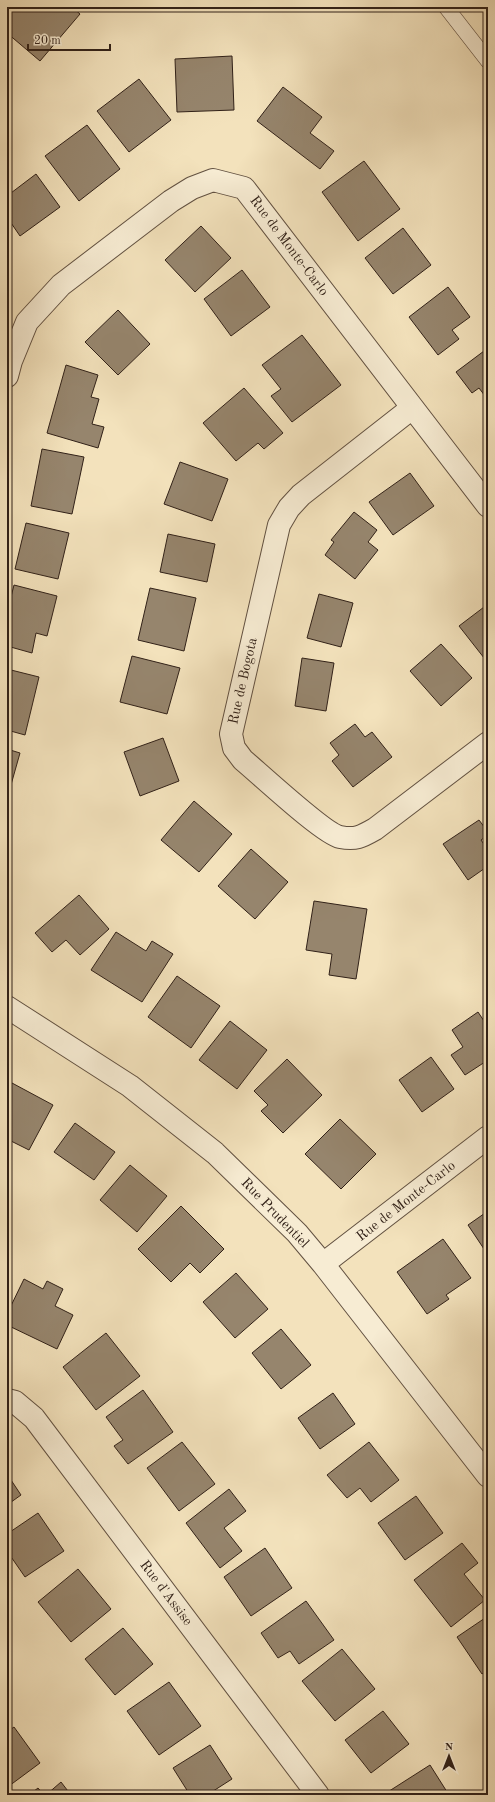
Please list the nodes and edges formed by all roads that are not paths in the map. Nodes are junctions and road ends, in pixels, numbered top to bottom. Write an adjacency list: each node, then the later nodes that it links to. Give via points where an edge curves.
1 (446, 7): 2 (lane)
2 (488, 61)
3 (7, 376): 4 (street, Rue de Monte-Carlo, via 26,322 61,285 171,201 192,188 213,180 244,188)
4 (412, 408): 5 (street, Rue de Monte-Carlo); 6 (street, Rue de Bogota, via 301,495 279,525 231,734 234,748 243,760 320,825 338,836 358,838 375,829)
5 (488, 506)
6 (488, 743)
7 (7, 1007): 9 (street, Rue Prudentiel, via 130,1086 215,1153 296,1233)
8 (488, 1137): 9 (street, Rue de Monte-Carlo)
9 (323, 1264): 11 (street, Rue Prudentiel)
10 (7, 1400): 12 (street, Rue d'Assise, via 15,1402 34,1418)
11 (488, 1476)
12 (318, 1795)

